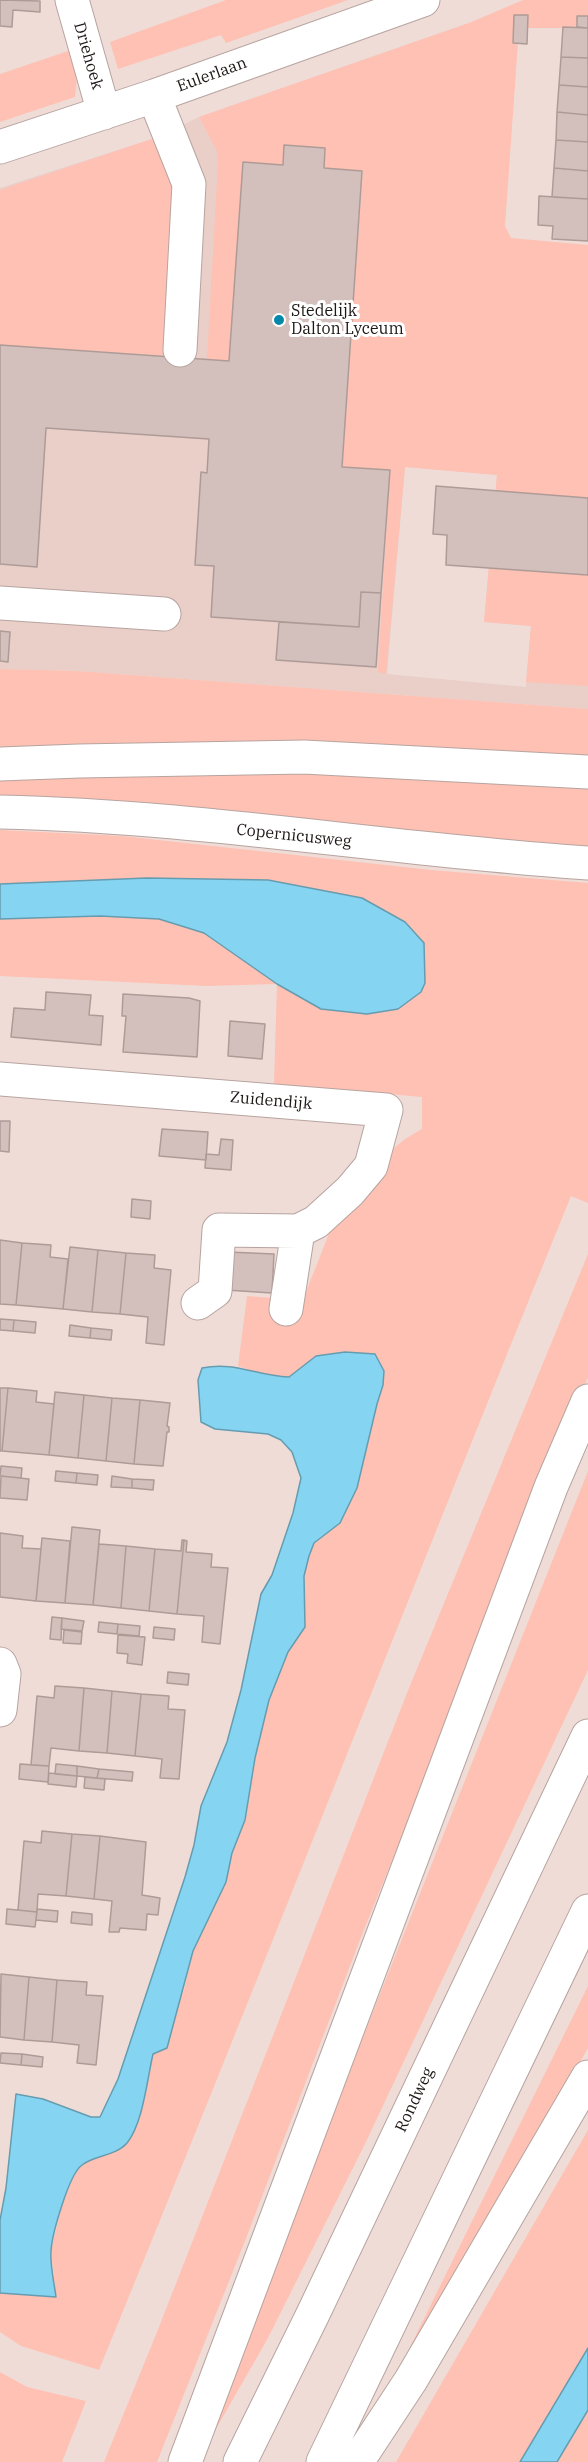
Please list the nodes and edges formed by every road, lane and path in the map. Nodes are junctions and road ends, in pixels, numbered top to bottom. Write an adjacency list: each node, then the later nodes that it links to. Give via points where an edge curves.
1 (72, 0): 4 (main road, Driehoek)
2 (423, 0): 3 (main road, Eulerlaan)
3 (154, 96): 4 (main road, Eulerlaan); 6 (main road, via 189,184)
4 (104, 113): 5 (main road, Eulerlaan)
5 (0, 147)
6 (180, 350)
7 (0, 603): 8 (main road)
8 (164, 614)
9 (0, 764): 10 (main road, via 304,757)
10 (588, 772)
11 (0, 812): 12 (main road, Copernicusweg, via 84,814 495,857)
12 (588, 863)
13 (0, 1079): 14 (main road, Zuidendijk, via 386,1110 372,1166 342,1199)
14 (298, 1231): 15 (main road, via 219,1230 214,1291); 16 (main road)
15 (198, 1303)
16 (286, 1309)
17 (588, 1401): 23 (main road, via 488,1652)
18 (0, 1665): 19 (main road, via 4,1674)
19 (0, 1710)
20 (588, 1736): 24 (main road, Rondweg)
21 (588, 1911): 25 (main road)
22 (588, 2077): 26 (main road, via 411,2380)
23 (185, 2462)
24 (240, 2462)
25 (323, 2462)
26 (357, 2462)

